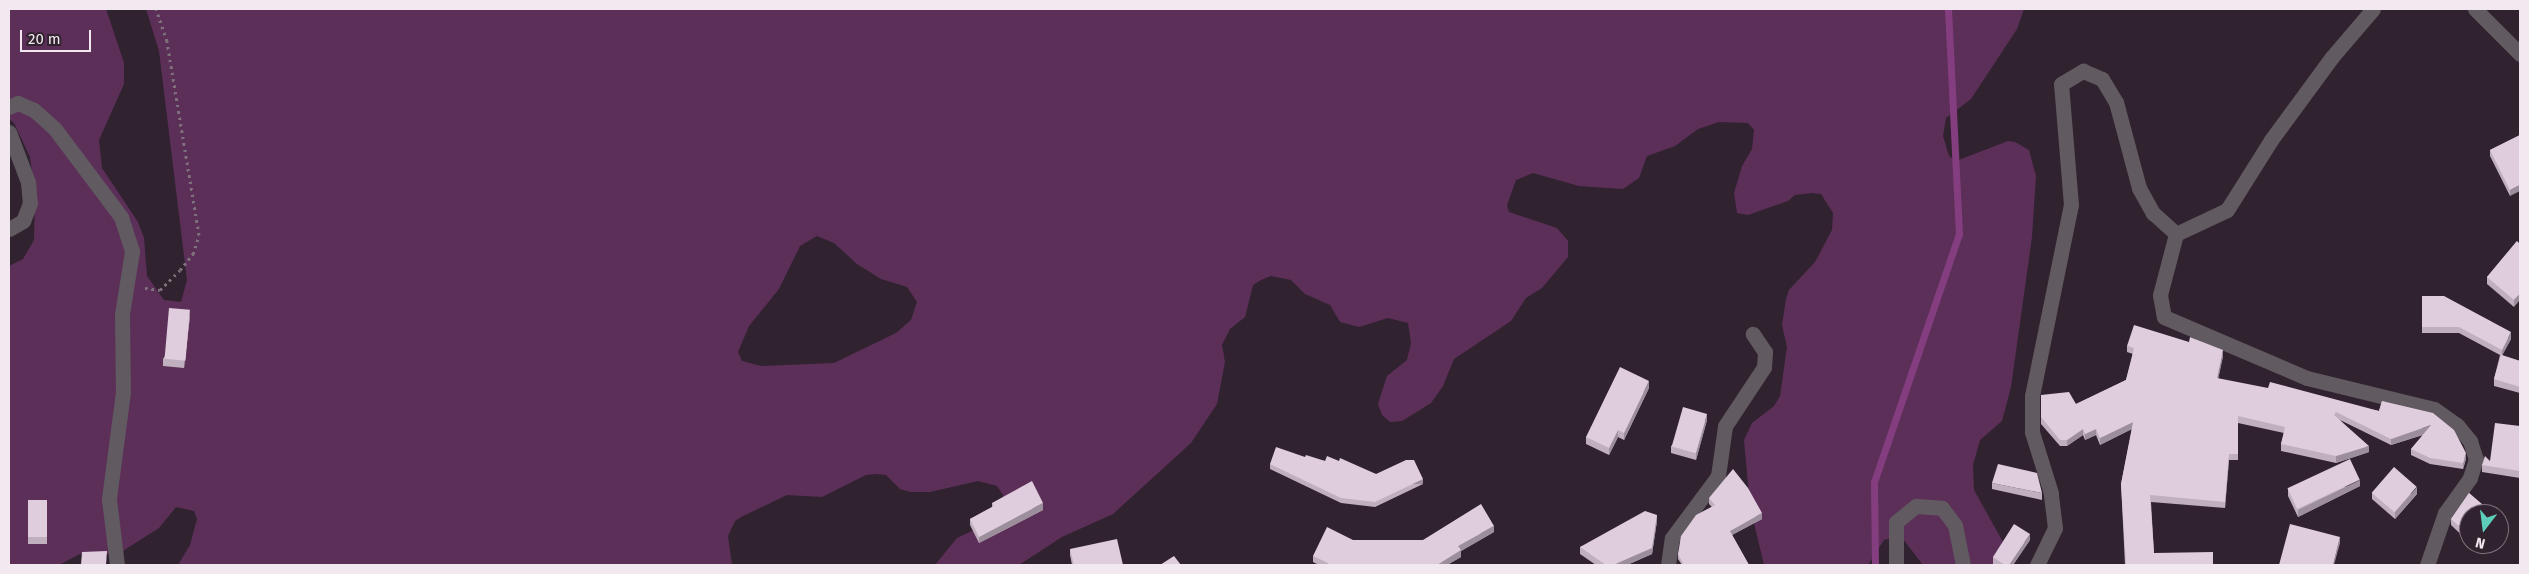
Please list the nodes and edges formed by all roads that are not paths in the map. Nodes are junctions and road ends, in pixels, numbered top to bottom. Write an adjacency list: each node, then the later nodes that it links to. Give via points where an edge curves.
1 (2373, 9): 7 (street, via 2332,57 2271,140 2227,210)
2 (2475, 9): 3 (street)
3 (2520, 54)
4 (9, 107): 9 (street, via 18,103 34,110 55,128 121,217 132,251 122,314 123,392 109,500)
5 (9, 132): 6 (street, via 28,182 30,203 23,221)
6 (9, 229)
7 (2176, 234): 13 (street, via 2154,213 2139,188 2116,102 2102,79 2083,71 2061,84 2071,205 2032,396 2032,432 2051,493 2055,528); 14 (street, via 2160,294 2164,317 2307,378 2434,409 2457,425 2470,441 2476,459 2470,478 2445,513)
8 (1753, 334): 10 (street, via 1765,352 1764,367 1725,426 1718,476 1672,538)
9 (117, 565)
10 (1668, 565)
11 (1896, 565): 12 (street, via 1896,522 1916,506 1942,508 1955,525)
12 (1963, 565)
13 (2037, 565)
14 (2427, 565)

